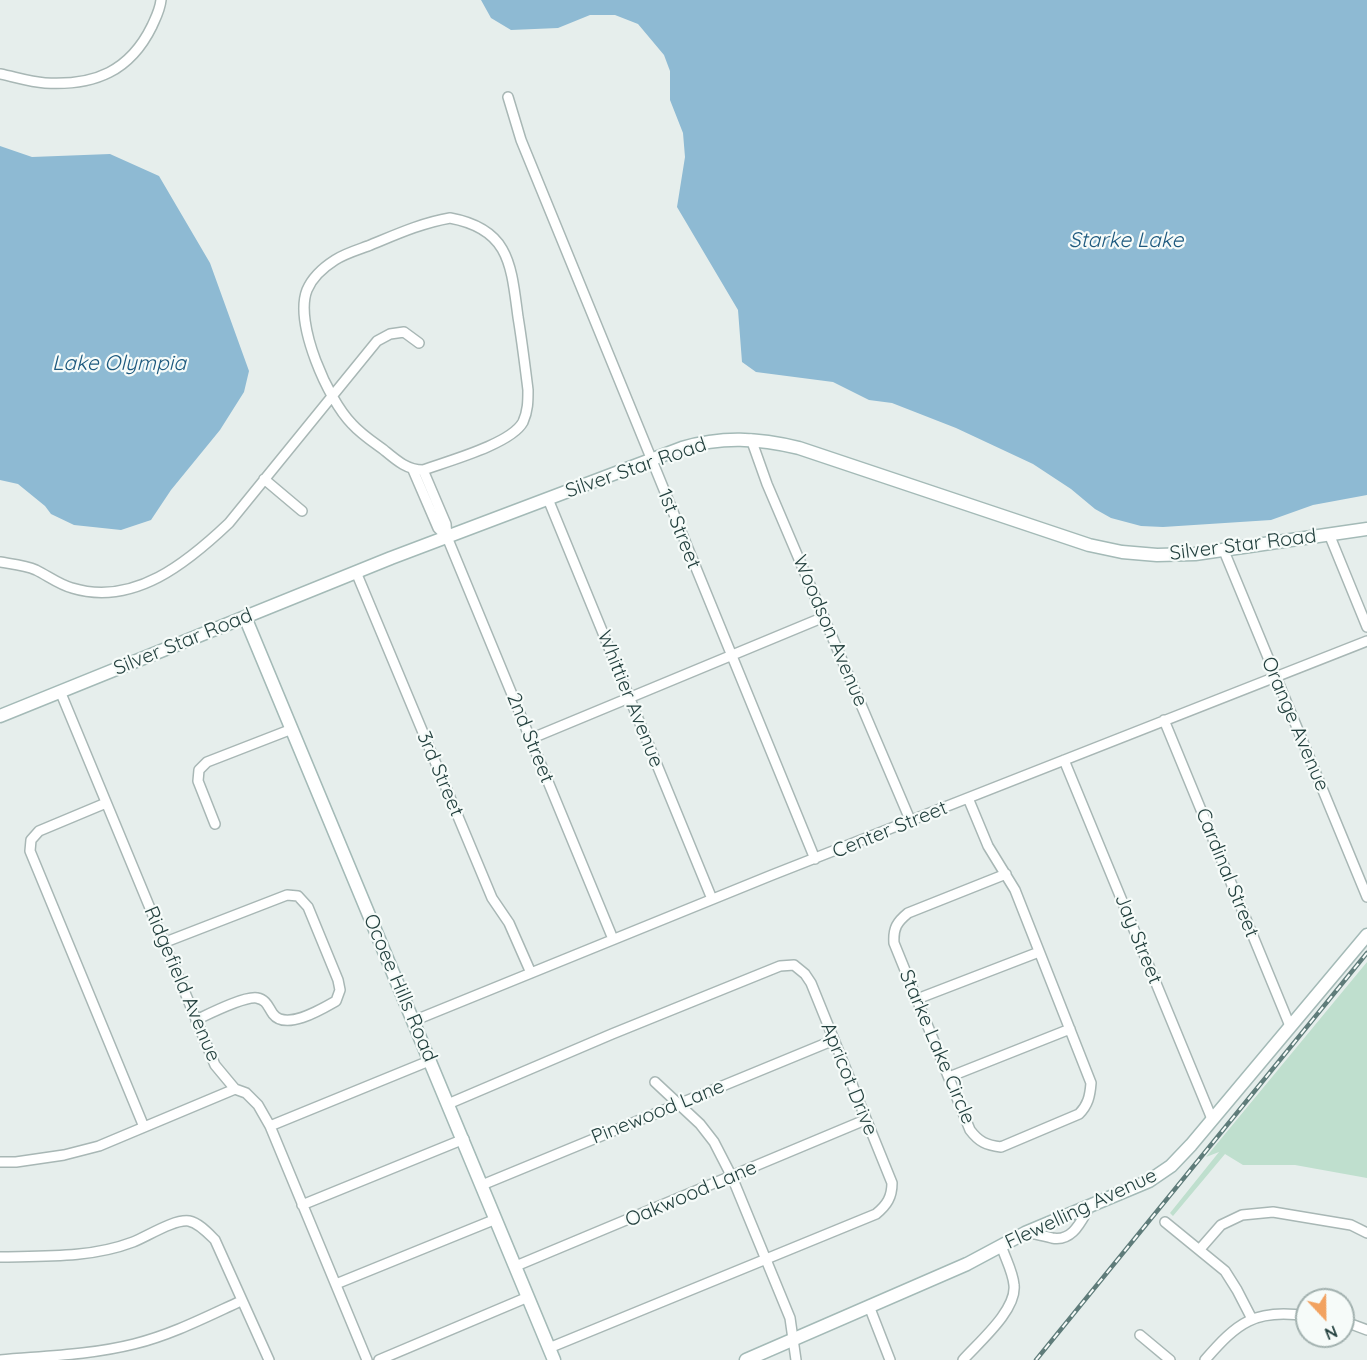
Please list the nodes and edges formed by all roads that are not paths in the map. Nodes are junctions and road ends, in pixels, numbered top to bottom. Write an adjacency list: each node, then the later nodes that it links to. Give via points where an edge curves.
1 (161, 0): 2 (street, via 146,38 130,60 109,74 71,84)
2 (0, 74)
3 (508, 97): 7 (street, 1st Street, via 521,140)
4 (419, 343): 5 (street, via 405,332 377,341)
5 (331, 396): 8 (street, via 352,425 402,464); 8 (street, via 307,335 303,310 318,273 336,259 430,221 450,218 471,222 490,234 512,270 528,407 522,423 507,438); 9 (street)
6 (752, 439): 7 (street, Silver Star Road, via 701,442); 15 (street, Silver Star Road, via 799,448 1089,545 1157,555); 19 (street, Woodson Avenue)
7 (651, 460): 10 (street, Silver Star Road); 22 (street, 1st Street)
8 (418, 470): 14 (street, 2nd Street, via 446,524)
9 (264, 479): 11 (street); 16 (street, via 205,546 174,570 144,584 92,592 71,588 33,569)
10 (548, 499): 14 (street, Silver Star Road); 25 (street, Whittier Avenue)
11 (302, 511)
12 (1367, 529): 13 (street, Silver Star Road)
13 (1329, 534): 15 (street, Silver Star Road); 20 (street)
14 (447, 537): 17 (street, Silver Star Road); 29 (street, 2nd Street)
15 (1224, 550): 23 (street, Orange Avenue)
16 (0, 562)
17 (356, 572): 18 (street, Silver Star Road); 43 (street, 3rd Street, via 492,898 509,923)
18 (245, 617): 24 (street, Silver Star Road); 28 (street, Ocoee Hills Road)
19 (824, 617): 22 (street); 33 (street, Woodson Avenue)
20 (1367, 627)
21 (1367, 641): 23 (street, Center Street)
22 (730, 655): 25 (street); 35 (street, 1st Street)
23 (1275, 678): 27 (street, Center Street); 37 (street, Orange Avenue)
24 (60, 691): 26 (street, Silver Star Road); 32 (street, Ridgefield Avenue)
25 (629, 698): 29 (street); 38 (street, Whittier Avenue)
26 (0, 716)
27 (1164, 720): 30 (street, Center Street); 47 (street, Cardinal Street)
28 (292, 729): 34 (street, via 207,762 199,770 198,782); 46 (street, Ocoee Hills Road)
29 (530, 739): 40 (street, 2nd Street)
30 (1064, 760): 31 (street, Center Street); 56 (street, Jay Street)
31 (968, 798): 33 (street, Center Street); 36 (street, Starke Lake Circle, via 988,846)
32 (106, 803): 41 (street, Ridgefield Avenue); 59 (street, via 39,831 31,840 30,851)
33 (911, 822): 35 (street, Center Street)
34 (215, 824)
35 (815, 860): 38 (street, Center Street)
36 (1006, 874): 42 (street, Starke Lake Circle); 44 (street, Starke Lake Circle, via 908,913 897,922 894,943)
37 (1367, 897)
38 (712, 899): 40 (street, Center Street)
39 (1367, 935): 47 (street, Flewelling Avenue)
40 (613, 939): 43 (street, Center Street)
41 (163, 943): 45 (street, Ridgefield Avenue); 45 (street, via 286,895 298,896 308,907 338,980 336,1001 292,1021 282,1021 268,1003 257,998)
42 (1039, 952): 44 (street); 48 (street, Starke Lake Circle)
43 (531, 974): 46 (street, Center Street)
44 (917, 999): 51 (street, Starke Lake Circle)
45 (196, 1020): 53 (street, Ridgefield Avenue, via 215,1065)
46 (413, 1021): 50 (street, Ocoee Hills Road)
47 (1290, 1026): 56 (street, Flewelling Avenue)
48 (1070, 1029): 51 (street); 51 (street, Starke Lake Circle, via 1091,1083 1085,1108 1001,1147 979,1141 970,1130)
49 (834, 1040): 54 (street, Pinewood Lane); 55 (street, Apricot Drive, via 805,974 794,965 780,966); 57 (street, Apricot Drive)
50 (429, 1061): 55 (street, Ocoee Hills Road); 58 (street)
51 (949, 1077)
52 (654, 1082): 54 (street)
53 (235, 1089): 58 (street, Ridgefield Avenue, via 258,1105); 59 (street)
54 (679, 1103): 62 (street, via 714,1142); 63 (street, Pinewood Lane)
55 (448, 1104): 60 (street, Ocoee Hills Road)
56 (1212, 1119): 65 (street, Flewelling Avenue, via 1171,1166 1149,1181)
57 (865, 1120): 62 (street, Oakwood Lane); 73 (street, Apricot Drive, via 892,1183 892,1194 885,1206 876,1214)
58 (270, 1126): 64 (street, Ridgefield Avenue)
59 (144, 1127): 61 (street, via 99,1146 64,1155)
60 (464, 1139): 63 (street, Ocoee Hills Road); 64 (street)
61 (0, 1162)
62 (732, 1177): 73 (street); 74 (street, Oakwood Lane)
63 (482, 1185): 66 (street, Ocoee Hills Road)
64 (303, 1205): 75 (street, Ridgefield Avenue)
65 (1090, 1206): 68 (street, Flewelling Avenue); 68 (street, via 1078,1226 1065,1237)
66 (496, 1219): 74 (street, Ocoee Hills Road); 75 (street)
67 (1165, 1222): 71 (street)
68 (1026, 1233): 70 (street, Flewelling Avenue)
69 (1367, 1233): 71 (street, via 1351,1225 1273,1212 1242,1215 1221,1225)
70 (1000, 1245): 78 (street, Flewelling Avenue, via 967,1264); 92 (street, via 1014,1284 1014,1297 1001,1318)
71 (1200, 1249): 80 (street, via 1224,1271)
72 (0, 1257): 77 (street, via 106,1251 189,1221 215,1240)
73 (765, 1259): 82 (street, via 790,1318); 83 (street, Apricot Drive)
74 (516, 1266): 76 (street, Ocoee Hills Road)
75 (336, 1284): 86 (street, Ridgefield Avenue)
76 (528, 1297): 83 (street, Ocoee Hills Road); 87 (street)
77 (241, 1301): 84 (street, via 136,1344 96,1352); 85 (street)
78 (869, 1306): 82 (street, Flewelling Avenue); 91 (street)
79 (1295, 1314): 80 (street, via 1284,1312)
80 (1252, 1319): 94 (street, via 1229,1333)
81 (1140, 1335): 93 (street)
82 (793, 1340): 89 (street, Flewelling Avenue); 90 (street)
83 (549, 1348): 88 (street, Ocoee Hills Road)
84 (0, 1360)
85 (269, 1360)
86 (367, 1360)
87 (378, 1360)
88 (554, 1360)
89 (746, 1360)
90 (796, 1360)
91 (890, 1360)
92 (963, 1360)
93 (1170, 1360)
94 (1205, 1360)

